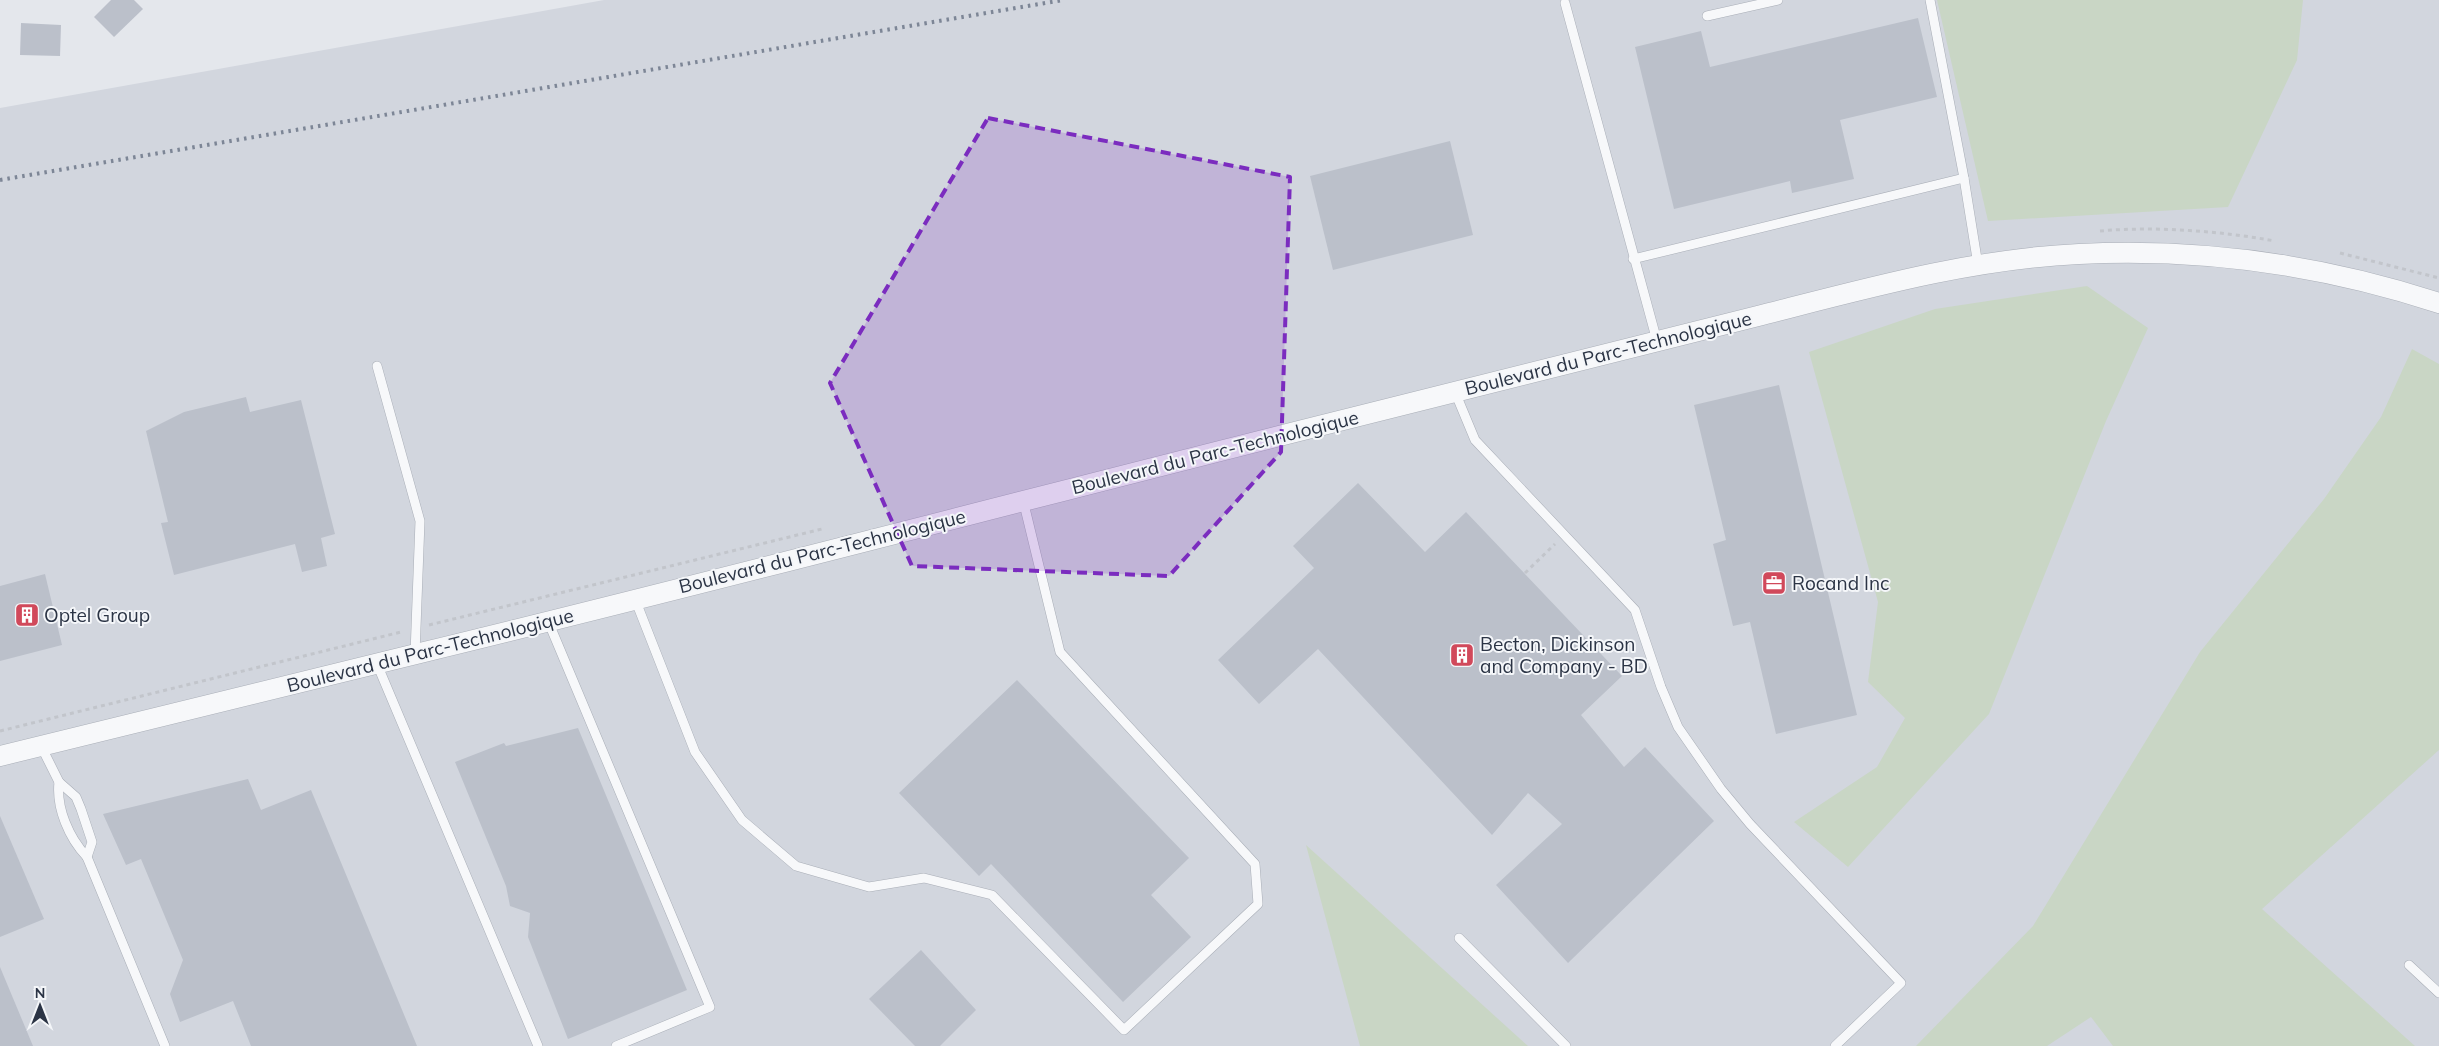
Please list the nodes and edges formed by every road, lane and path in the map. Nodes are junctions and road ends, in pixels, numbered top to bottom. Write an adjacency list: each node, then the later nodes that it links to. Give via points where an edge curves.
1 (1778, 0): 4 (lane)
2 (1930, 0): 5 (lane)
3 (1565, 2): 6 (lane)
4 (1707, 16)
5 (1964, 178): 6 (lane); 7 (lane)
6 (1633, 259): 9 (lane)
7 (1978, 265): 8 (street, Boulevard du Parc-Technologique, via 2079,254 2154,253 2227,258 2290,266 2386,286); 9 (street, Boulevard du Parc-Technologique, via 1884,284)
8 (2439, 303)
9 (1657, 341): 11 (street, Boulevard du Parc-Technologique)
10 (377, 366): 17 (lane, via 420,522)
11 (1455, 392): 12 (street, Boulevard du Parc-Technologique); 30 (lane, via 1475,440 1635,610 1678,727 1721,788 1750,824 1901,983)
12 (1023, 500): 15 (street, Boulevard du Parc-Technologique); 15 (lane, via 1060,652 1255,864 1258,904 1124,1030 992,895 924,878 869,887 796,866 742,820 695,752)
13 (1550, 548): 14 (path)
14 (1524, 573)
15 (635, 598): 16 (street, Boulevard du Parc-Technologique)
16 (548, 621): 17 (street, Boulevard du Parc-Technologique); 28 (lane, via 710,1007)
17 (415, 654): 18 (street, Boulevard du Parc-Technologique)
18 (377, 664): 19 (street, Boulevard du Parc-Technologique); 27 (lane)
19 (41, 746): 20 (street, Boulevard du Parc-Technologique); 21 (lane)
20 (0, 756)
21 (59, 782): 22 (lane, via 57,797 77,846); 22 (lane, via 76,797 90,831 92,842)
22 (87, 857): 26 (lane)
23 (1459, 938): 29 (lane)
24 (2409, 965): 25 (lane)
25 (2439, 993)
26 (165, 1046)
27 (538, 1046)
28 (616, 1046)
29 (1566, 1046)
30 (1835, 1046)

